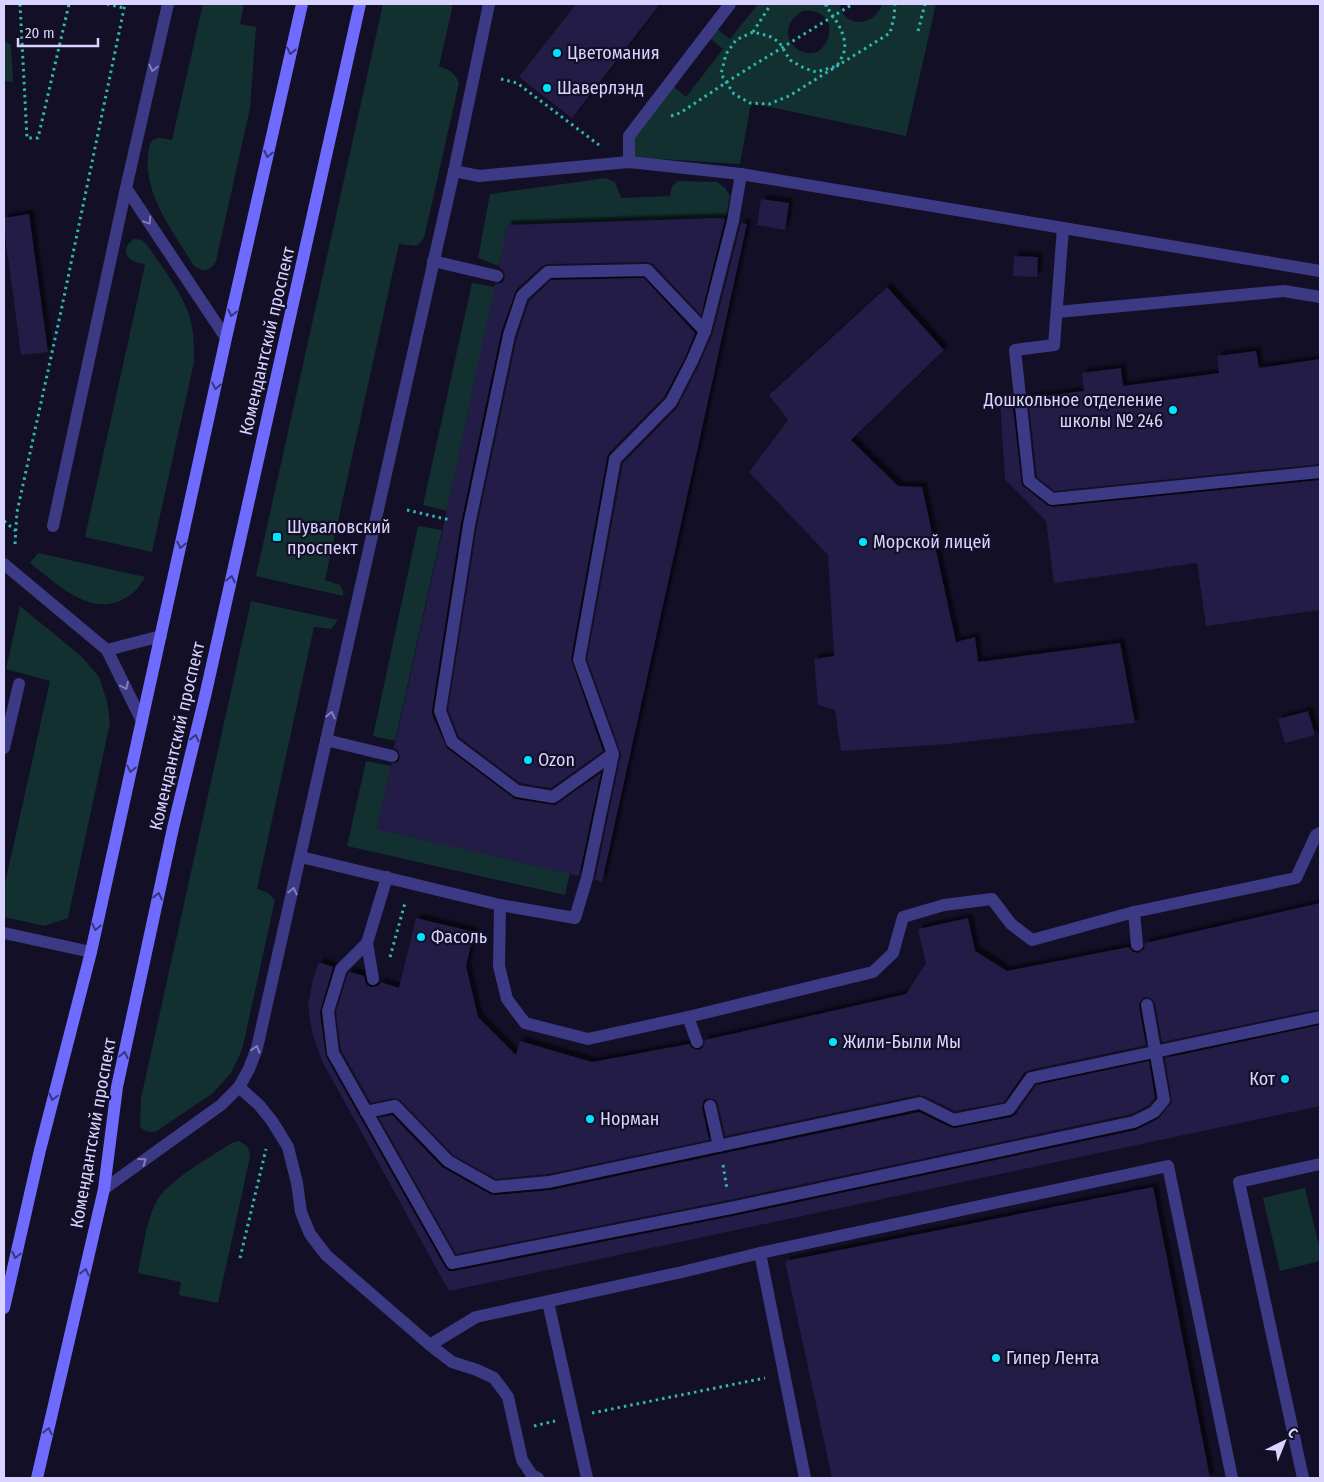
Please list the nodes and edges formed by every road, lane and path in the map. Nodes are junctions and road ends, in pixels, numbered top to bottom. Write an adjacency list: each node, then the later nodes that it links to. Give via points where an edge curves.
1 (20, 4): 2 (path, via 27,138 38,138)
2 (69, 4)
3 (107, 4): 14 (path)
4 (168, 4): 27 (street, one-way to 27)
5 (302, 4): 35 (main road, one-way to 35)
6 (360, 4): 75 (main road, Комендантский проспект, one-way to 6, via 125,1048)
7 (489, 4): 25 (street)
8 (730, 4): 22 (street)
9 (771, 4): 17 (path)
10 (827, 4): 15 (path)
11 (853, 4): 15 (path)
12 (895, 4): 19 (path, via 890,33)
13 (925, 4): 16 (path)
14 (125, 6): 41 (path, via 17,512)
15 (833, 16): 18 (path); 19 (path, via 844,37 844,52)
16 (918, 31)
17 (753, 32): 18 (path, via 769,36); 21 (path, via 736,40 726,54 722,74)
18 (782, 48): 19 (path, via 790,60 816,72); 21 (path)
19 (836, 66): 21 (path, via 788,96 768,104 750,103 734,94)
20 (501, 80): 23 (path, via 517,83)
21 (727, 82): 22 (path, via 680,114 658,120)
22 (643, 117): 24 (street, via 629,136)
23 (601, 146)
24 (629, 162): 25 (street, via 479,176); 26 (street)
25 (454, 171): 29 (street)
26 (741, 174): 28 (street); 34 (street, via 733,221)
27 (126, 188): 35 (street, one-way to 35); 40 (street)
28 (1063, 228): 30 (street); 33 (street)
29 (433, 261): 31 (street); 48 (street, one-way to 29)
30 (1320, 271)
31 (497, 276)
32 (1320, 297): 33 (street, via 1284,291)
33 (1057, 312): 36 (street, via 1054,346 1015,350 1029,481 1052,500)
34 (705, 331): 50 (street, via 671,402 616,459 579,660); 50 (street, via 647,270 548,272 522,296 509,335 469,525 440,711 452,742 517,791 553,797)
35 (226, 338): 44 (main road, one-way to 44)
36 (1320, 472)
37 (407, 510): 39 (path)
38 (4, 521): 41 (path)
39 (452, 521)
40 (53, 526)
41 (16, 532): 42 (path)
42 (15, 544)
43 (4, 564): 45 (street)
44 (161, 636): 45 (street); 47 (main road)
45 (107, 650): 47 (street, one-way to 47)
46 (19, 684): 49 (street)
47 (142, 721): 61 (main road, one-way to 61)
48 (326, 740): 51 (street); 53 (street)
49 (4, 748)
50 (613, 754): 56 (street, via 576,918)
51 (392, 756)
52 (1320, 833): 57 (street, via 1316,835 1296,878)
53 (301, 857): 54 (street); 69 (street, one-way to 53, via 257,1048)
54 (387, 878): 55 (street); 59 (street)
55 (411, 883): 56 (street); 62 (path)
56 (500, 905): 65 (street, via 499,966 508,999 525,1023 588,1039)
57 (1134, 912): 60 (street); 65 (street, via 1032,940 1011,924 992,899 944,905 903,917 894,953 873,972)
58 (4, 933): 61 (street)
59 (367, 943): 63 (street); 71 (street, via 341,969 328,1011 333,1053)
60 (1136, 945)
61 (91, 952): 79 (main road, one-way to 79, via 40,1150)
62 (391, 955)
63 (373, 979)
64 (1147, 1005): 68 (street)
65 (688, 1017): 67 (street)
66 (1320, 1017): 68 (street)
67 (697, 1042)
68 (1155, 1052): 71 (street, via 1164,1100 1154,1112 1134,1122 721,1210 452,1263); 72 (street, via 1031,1078 1009,1108 954,1120 920,1103)
69 (239, 1087): 75 (street, one-way to 69, via 221,1105); 80 (street, via 268,1116 288,1147 301,1212 310,1234 326,1255)
70 (710, 1106): 72 (street)
71 (366, 1112): 72 (street, via 395,1106 448,1162 494,1187 549,1182)
72 (719, 1146)
73 (266, 1149): 77 (path)
74 (1320, 1164): 89 (street, via 1239,1182)
75 (104, 1189): 84 (main road, Комендантский проспект, one-way to 75)
76 (760, 1254): 78 (street); 81 (street); 88 (street, via 1168,1166)
77 (240, 1258)
78 (548, 1302): 80 (street, via 476,1317); 82 (street)
79 (4, 1308)
80 (430, 1345): 83 (street, via 452,1362 494,1378 508,1397)
81 (784, 1374): 82 (path); 87 (street)
82 (574, 1417): 83 (path); 86 (street)
83 (515, 1430): 85 (street, via 522,1460)
84 (37, 1478)
85 (538, 1478)
86 (587, 1478)
87 (805, 1478)
88 (1232, 1478)
89 (1303, 1478)

